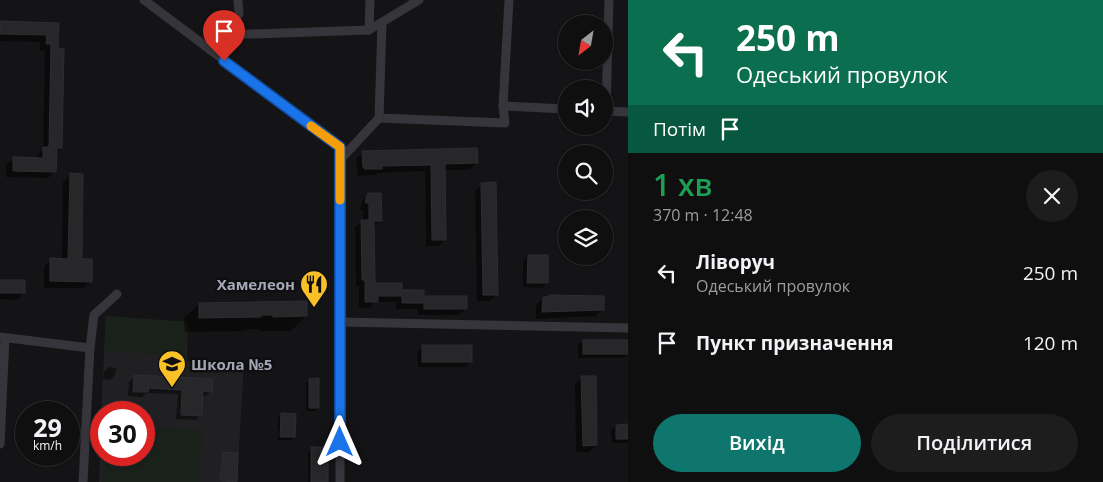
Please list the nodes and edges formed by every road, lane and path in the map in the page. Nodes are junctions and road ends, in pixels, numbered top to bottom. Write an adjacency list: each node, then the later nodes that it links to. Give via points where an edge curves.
1 (144, 0): 10 (street)
2 (238, 0): 9 (street, via 239,14)
3 (370, 0): 8 (street)
4 (419, 0): 7 (street)
5 (509, 0): 12 (street)
6 (608, 0): 11 (street)
7 (382, 23): 8 (street); 16 (street)
8 (369, 30): 9 (street)
9 (222, 35): 10 (street)
10 (210, 50): 17 (street, via 340,147)
11 (606, 80)
12 (503, 106): 13 (street); 16 (street, via 505,123)
13 (558, 109)
14 (613, 111): 15 (street)
15 (628, 112)
16 (379, 118): 17 (street)
17 (340, 160): 19 (street)
18 (117, 294): 22 (street, via 94,315)
19 (340, 322): 20 (street); 25 (street)
20 (628, 328)
21 (2, 337): 22 (street); 23 (street)
22 (90, 348): 24 (street)
23 (0, 444)
24 (83, 482)
25 (340, 482)

